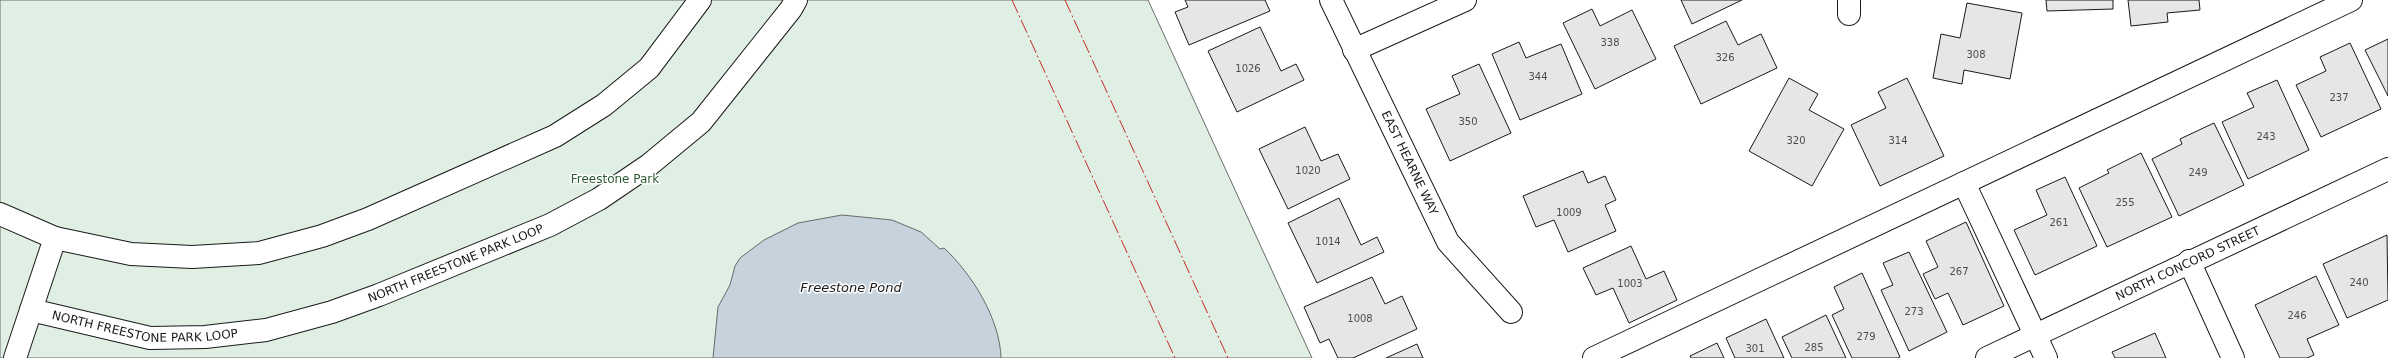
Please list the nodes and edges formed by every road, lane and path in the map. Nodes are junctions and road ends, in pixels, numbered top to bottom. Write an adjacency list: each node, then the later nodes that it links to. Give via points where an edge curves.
1 (700, 0): 10 (street, via 649,68 604,105 555,136 368,219 259,253 192,257 131,254)
2 (796, 0): 12 (street, NORTH FREESTONE PARK LOOP, via 791,10 702,122 649,165 599,199 550,225 379,295 332,312 266,330 205,337 150,338)
3 (1331, 0): 6 (street, EAST HEARNE WAY)
4 (1465, 0): 6 (street)
5 (2351, 0): 8 (street)
6 (1354, 50): 13 (street, EAST HEARNE WAY, via 1448,242)
7 (2388, 169): 11 (street, NORTH CONCORD STREET)
8 (1964, 183): 14 (street); 16 (street)
9 (0, 215): 10 (street)
10 (55, 238): 12 (street)
11 (2189, 261): 14 (street, NORTH CONCORD STREET); 19 (street)
12 (31, 310): 15 (street)
13 (1511, 312)
14 (2036, 335): 17 (street, NORTH CONCORD STREET); 18 (street)
15 (15, 358)
16 (1594, 358)
17 (1987, 358)
18 (2046, 358)
19 (2232, 358)

